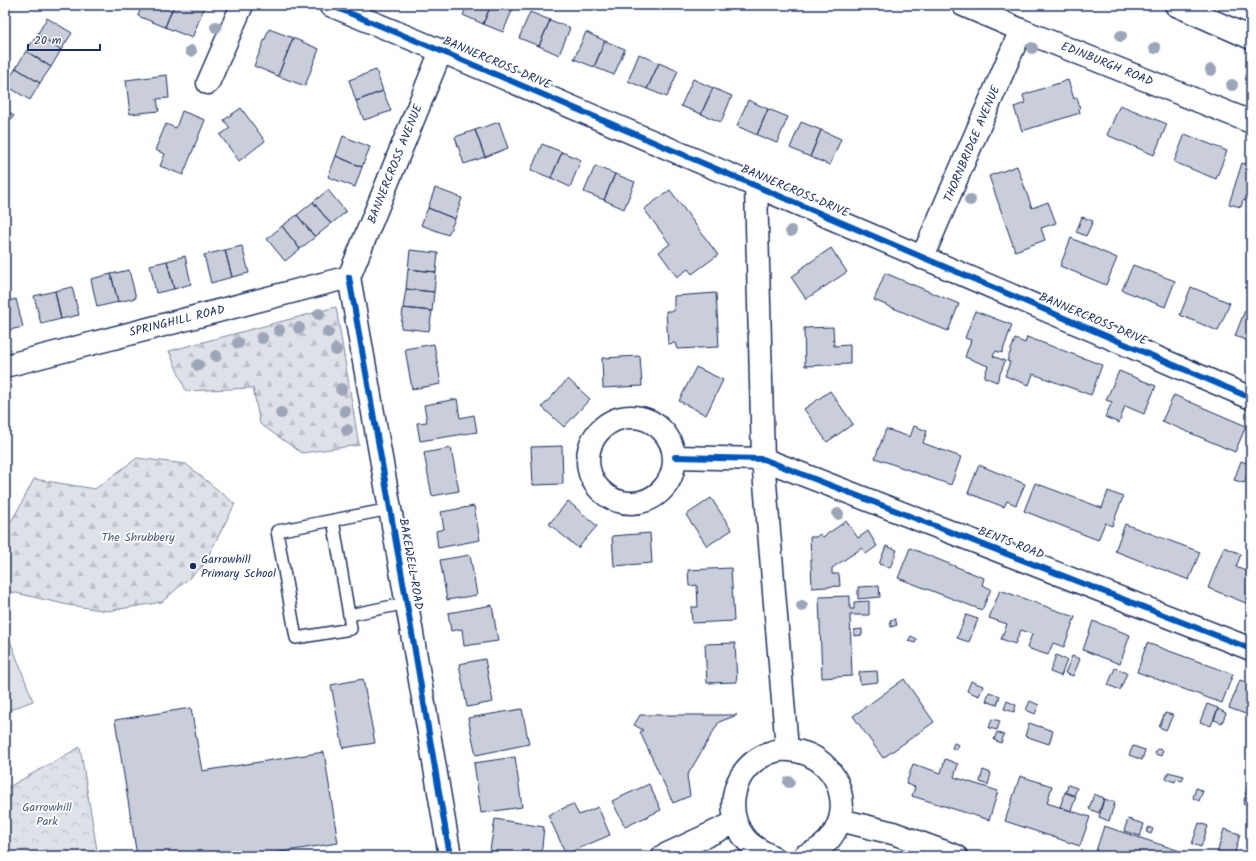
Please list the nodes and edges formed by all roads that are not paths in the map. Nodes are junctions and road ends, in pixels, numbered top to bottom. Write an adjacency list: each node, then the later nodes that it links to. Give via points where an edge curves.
1 (242, 5): 8 (street)
2 (330, 5): 7 (street, BANNERCROSS DRIVE)
3 (963, 5): 5 (street, EDINBURGH ROAD)
4 (1176, 5): 6 (street)
5 (1021, 30): 9 (street, EDINBURGH ROAD); 11 (street, THORNBRIDGE AVENUE)
6 (1251, 38)
7 (441, 51): 10 (street, BANNERCROSS DRIVE); 12 (street, BANNERCROSS AVENUE)
8 (208, 83)
9 (1251, 122)
10 (756, 186): 11 (street, BANNERCROSS DRIVE); 16 (street)
11 (922, 258): 14 (street, BANNERCROSS DRIVE)
12 (349, 277): 13 (street, SPRINGHILL ROAD); 17 (street, BAKEWELL ROAD)
13 (5, 366)
14 (1251, 398)
15 (675, 457): 16 (street, BENTS ROAD)
16 (763, 459): 21 (street, BENTS ROAD); 22 (street)
17 (390, 509): 18 (lane); 19 (street, BAKEWELL ROAD)
18 (333, 520): 20 (lane); 20 (lane, via 277,531 296,638 351,628)
19 (407, 603): 20 (lane); 25 (street, BAKEWELL ROAD)
20 (349, 615)
21 (1251, 649)
22 (787, 749): 23 (street, via 814,757 831,772 839,787 842,804); 24 (street, via 770,752 754,760 742,773 735,788 732,806)
23 (840, 820): 28 (street, via 832,835 820,848); 29 (street, via 893,833)
24 (736, 822): 26 (street); 27 (street, via 744,837 756,849)
25 (450, 856)
26 (663, 856)
27 (771, 856)
28 (804, 856)
29 (956, 856)

